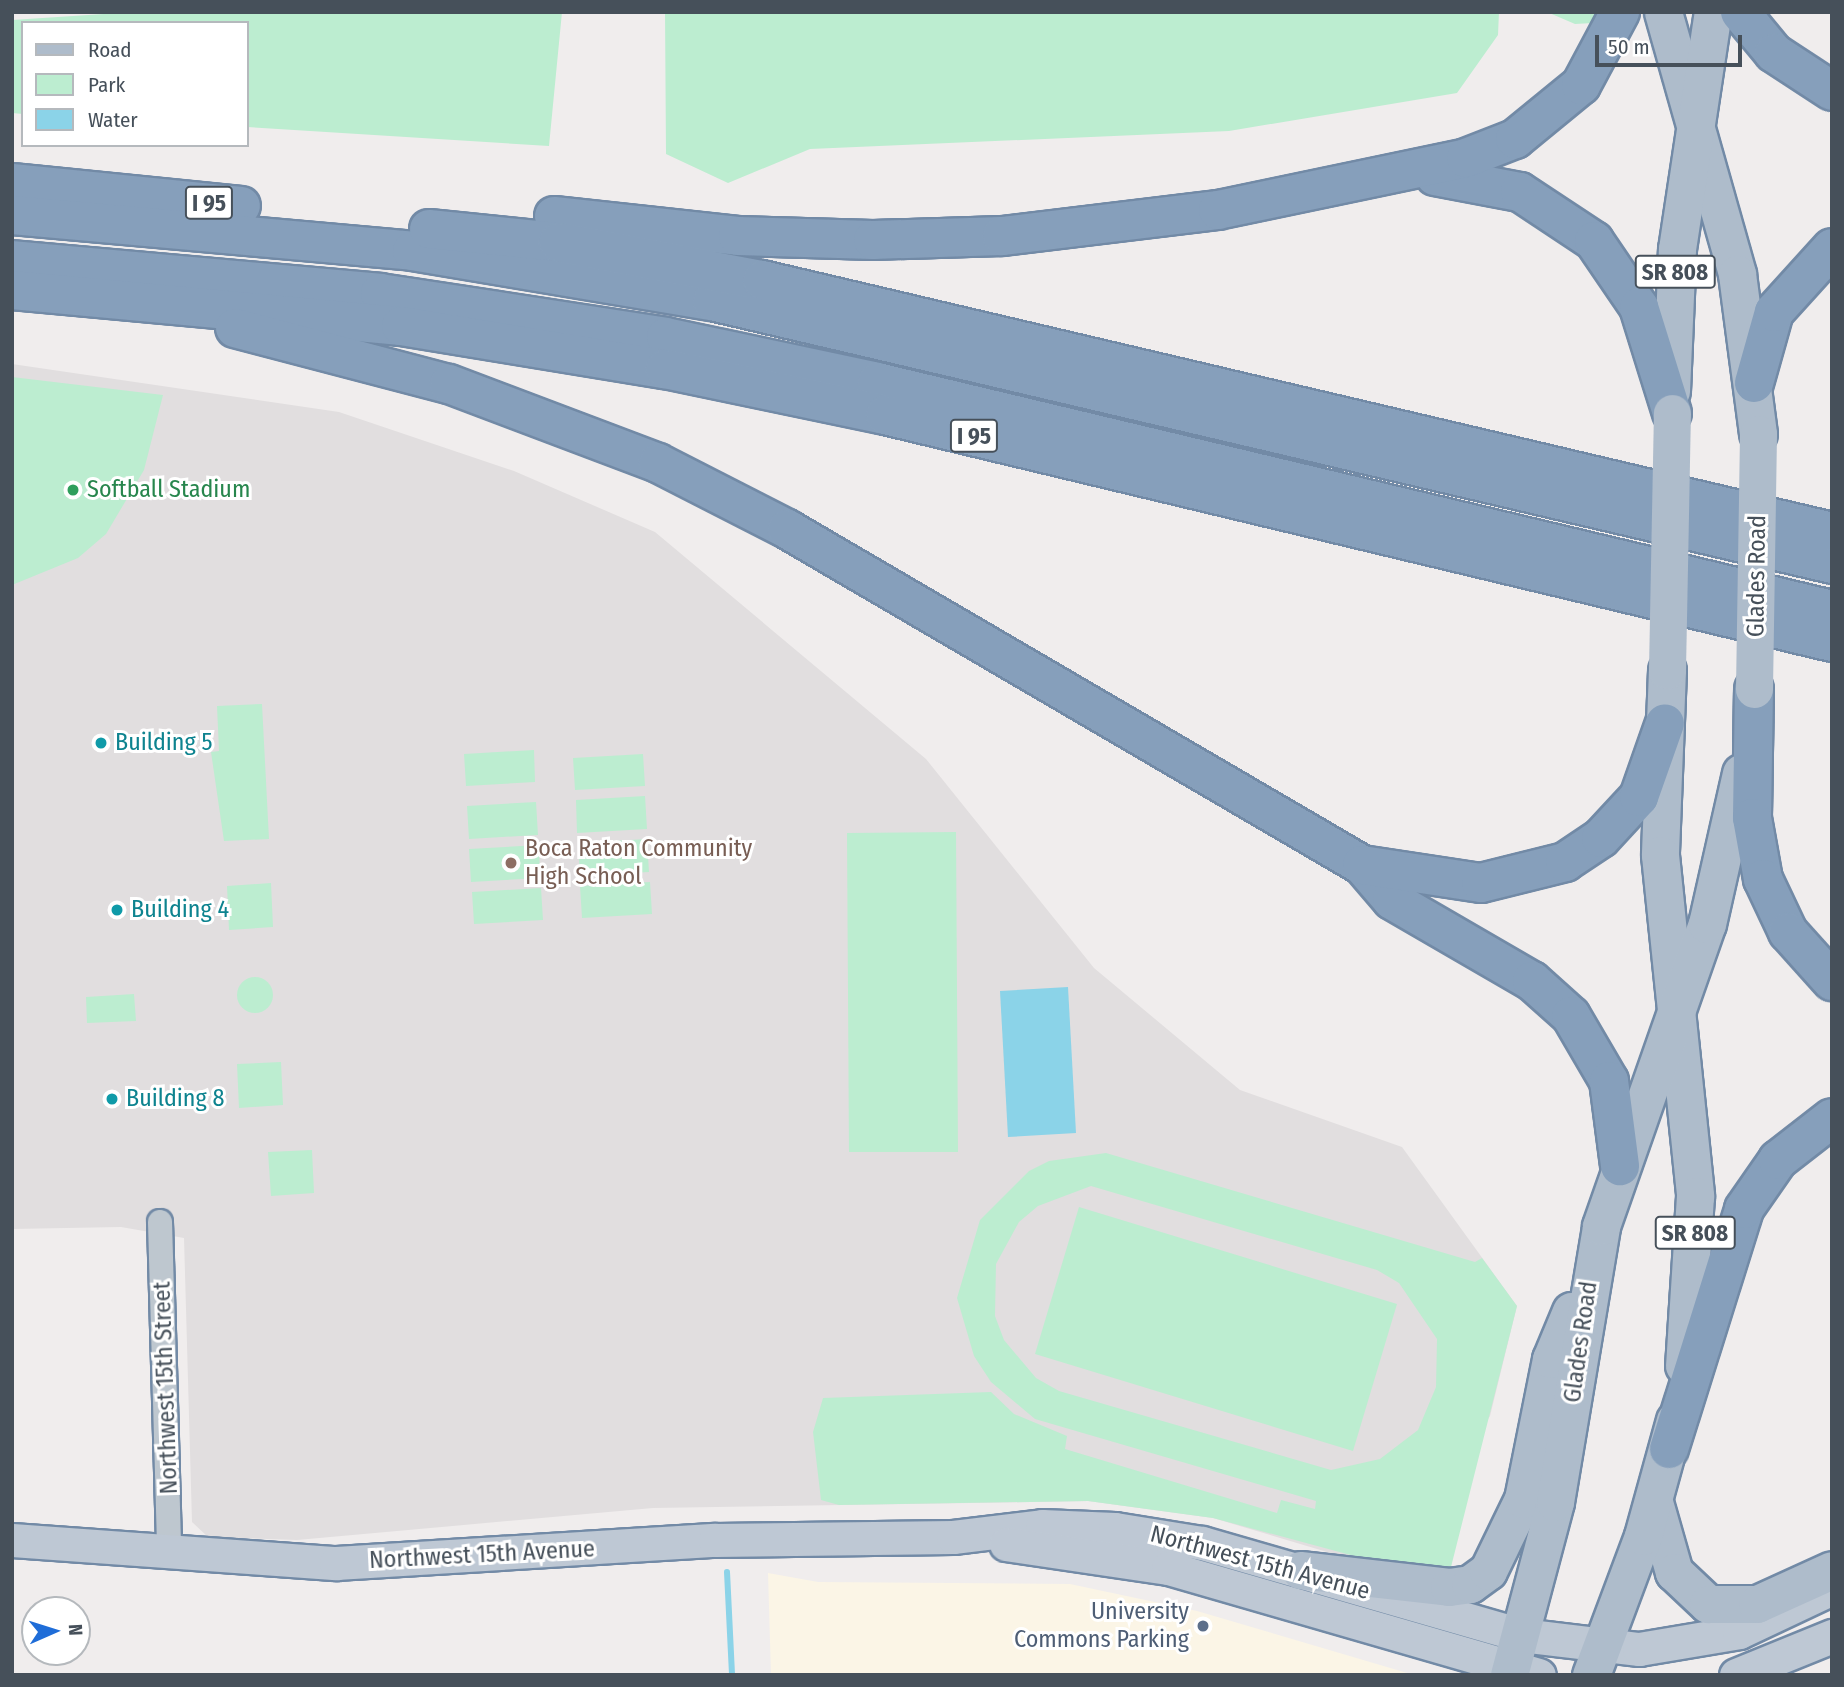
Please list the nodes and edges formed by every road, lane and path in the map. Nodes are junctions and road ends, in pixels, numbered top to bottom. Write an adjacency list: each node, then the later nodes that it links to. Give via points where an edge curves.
1 (1620, 12): 7 (highway, via 1581,85 1529,131 1482,154)
2 (1664, 12): 6 (main road, Glades Road / SR 808)
3 (1713, 12): 6 (main road, Glades Road / SR 808)
4 (1740, 12): 5 (highway, via 1774,53)
5 (1832, 91)
6 (1697, 133): 15 (main road, Glades Road / SR 808, via 1737,274); 16 (main road, Glades Road / SR 808, via 1677,249)
7 (1367, 181): 10 (highway, via 1149,220 1002,236 781,238 532,215); 16 (highway, via 1478,179 1520,192 1565,216 1602,249 1631,290)
8 (12, 183): 10 (highway, I 95)
9 (12, 215): 18 (highway, via 412,251 712,301)
10 (405, 226): 17 (highway, I 95, via 558,242 775,283)
11 (1832, 248): 15 (highway, via 1774,312)
12 (12, 260): 19 (highway, via 380,293 666,337 891,385)
13 (12, 290): 14 (highway, I 95)
14 (104, 297): 20 (highway, I 95, via 454,333 757,387); 23 (highway, via 420,375 658,463 787,529)
15 (1754, 383): 21 (main road, Glades Road / SR 808, bridge, via 1758,434)
16 (1672, 413): 22 (main road, Glades Road / SR 808, bridge)
17 (1832, 532)
18 (1832, 564)
19 (1832, 610)
20 (1832, 642)
21 (1754, 690): 24 (highway, via 1752,818 1763,879 1788,932); 25 (main road, Glades Road / SR 808, via 1719,884)
22 (1665, 723): 23 (highway, via 1639,797 1601,838 1565,862 1481,883); 25 (main road, Glades Road / SR 808, via 1660,855)
23 (1362, 865): 27 (highway, via 1392,900 1532,981 1571,1016 1609,1081)
24 (1832, 981)
25 (1675, 1016): 27 (main road, Glades Road / SR 808); 30 (main road, Glades Road / SR 808, via 1692,1128 1695,1233 1686,1350)
26 (1832, 1118): 30 (highway, via 1778,1160 1744,1209)
27 (1620, 1166): 29 (main road, Glades Road / SR 808)
28 (160, 1222): 34 (street, Northwest 15th Street)
29 (1593, 1259): 35 (main road, via 1551,1359 1523,1499 1489,1571 1470,1584 1449,1587); 38 (main road, Glades Road / SR 808, via 1562,1468)
30 (1669, 1449): 31 (main road, Glades Road / SR 808)
31 (1654, 1502): 36 (main road, via 1674,1572 1708,1604 1757,1604); 40 (main road, Glades Road / SR 808)
32 (953, 1537): 34 (street, Northwest 15th Avenue, via 715,1540 336,1563); 35 (street, Northwest 15th Avenue, via 1042,1526 1115,1529 1202,1543); 41 (street, Northwest 15th Avenue, via 1168,1568)
33 (12, 1540): 34 (street, Northwest 15th Avenue)
34 (169, 1554)
35 (1300, 1570): 38 (street, Northwest 15th Avenue)
36 (1832, 1570)
37 (1832, 1588): 40 (street, Northwest 15th Avenue, via 1801,1608 1739,1633)
38 (1521, 1634): 40 (street, Northwest 15th Avenue); 41 (main road, Glades Road / SR 808)
39 (1832, 1636): 42 (street)
40 (1596, 1661)
41 (1520, 1673)
42 (1736, 1675)

